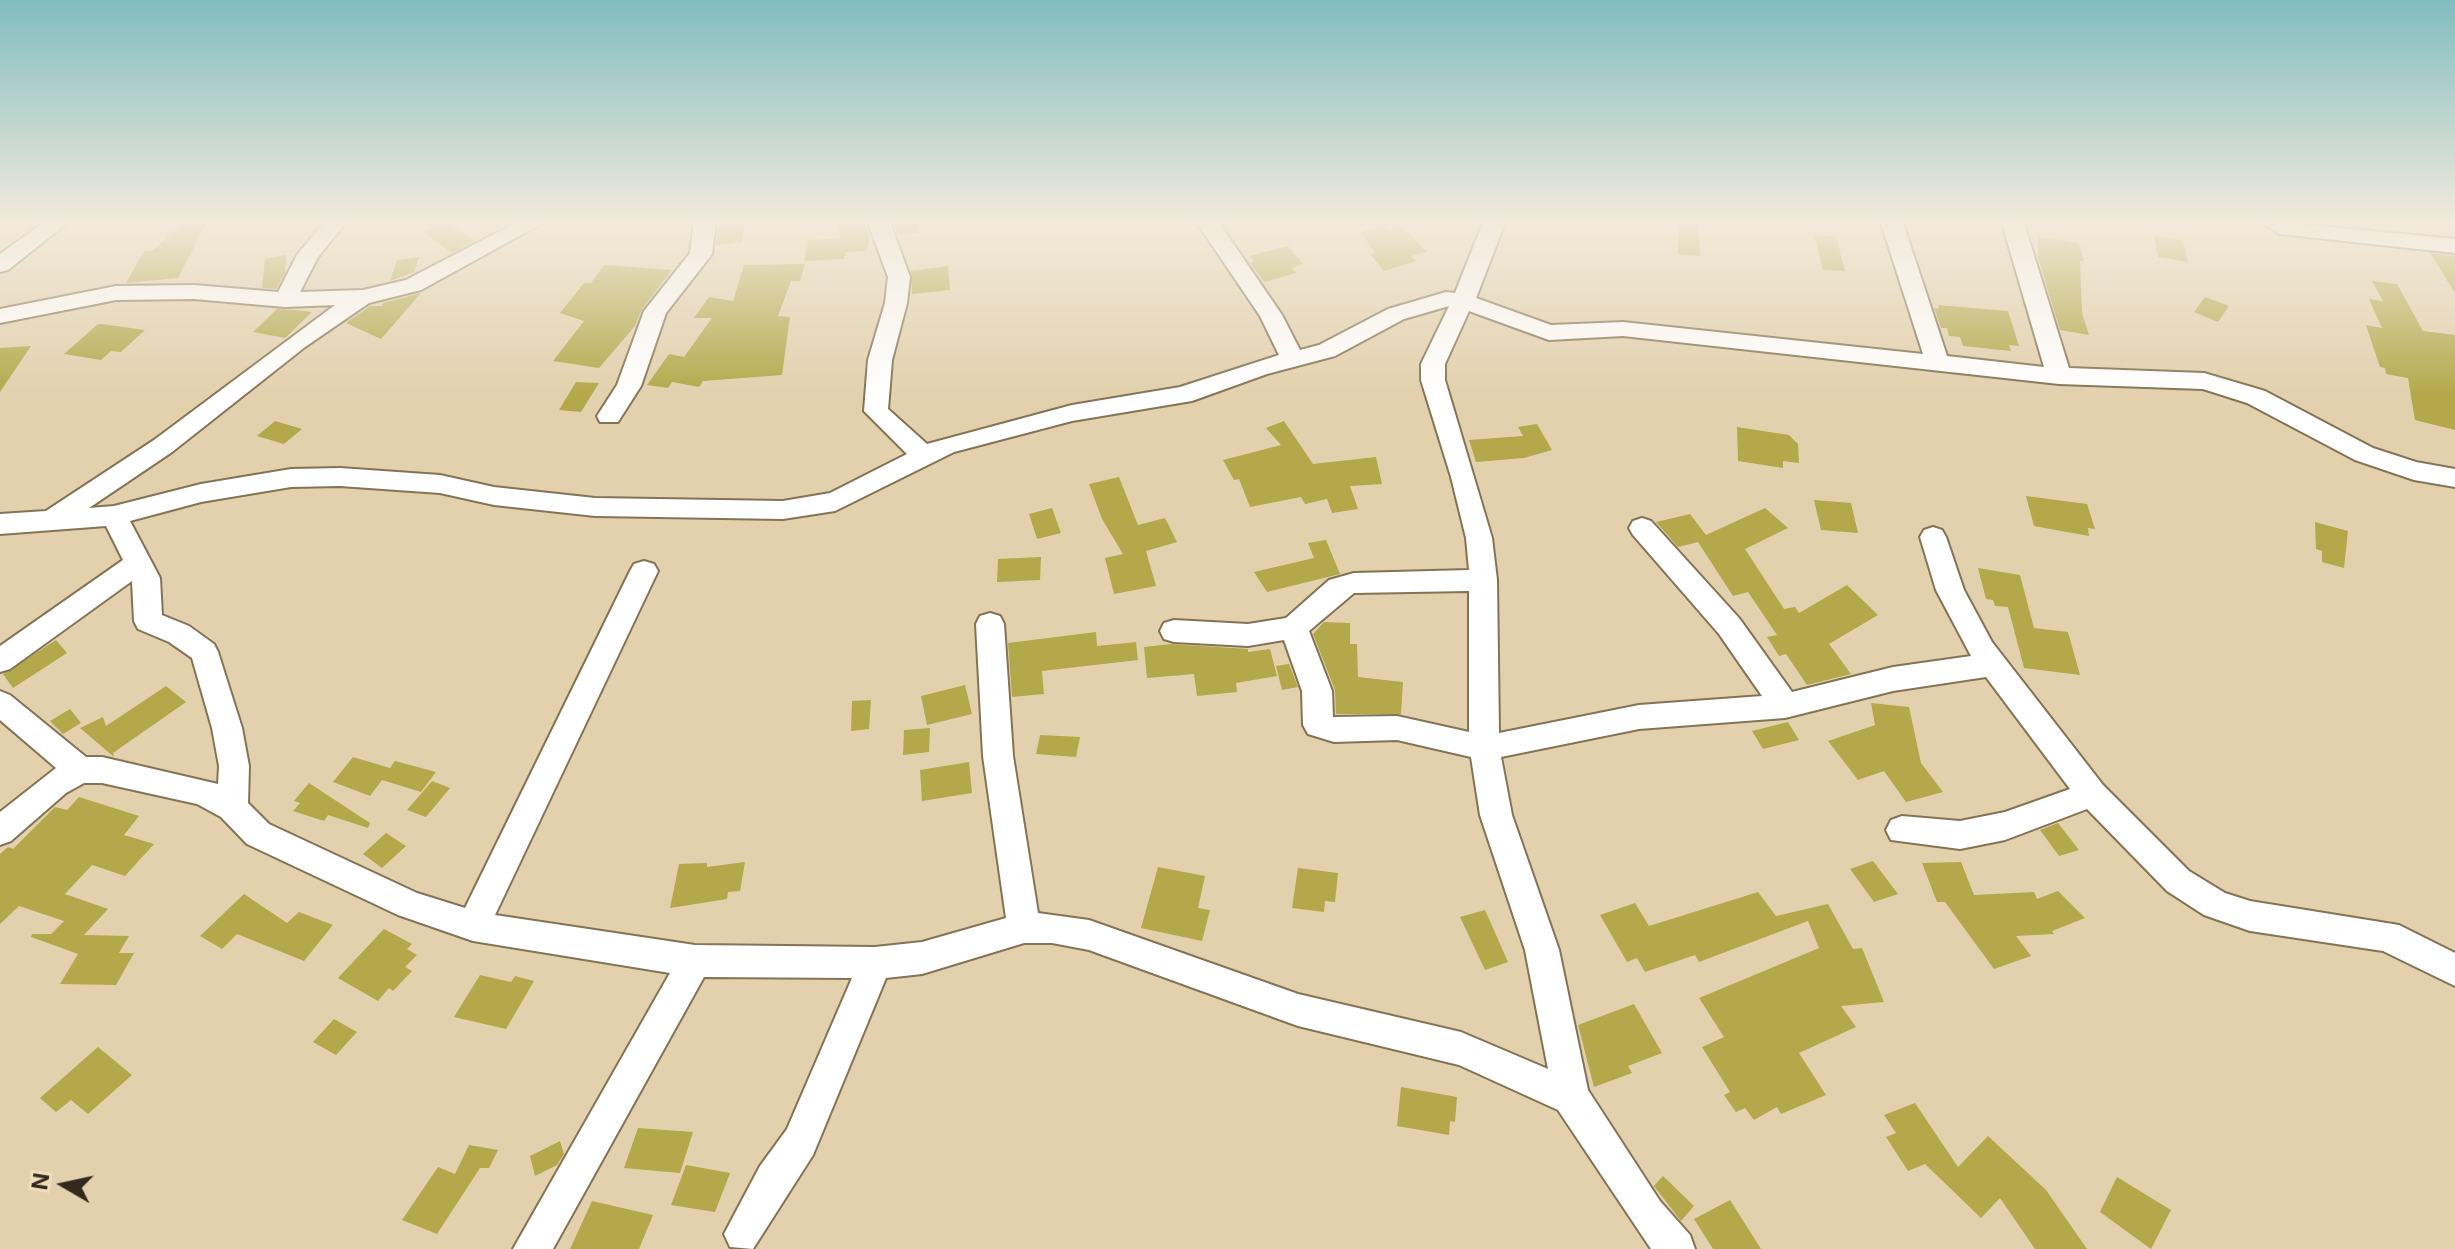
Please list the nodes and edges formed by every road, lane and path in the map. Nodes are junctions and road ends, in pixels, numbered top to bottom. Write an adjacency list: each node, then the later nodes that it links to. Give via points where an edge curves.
1 (296, 278): 10 (street)
2 (426, 278): 9 (street)
3 (681, 278): 16 (street, via 655,311 629,386)
4 (899, 278): 17 (street, via 880,360 876,411)
5 (1246, 278): 13 (street)
6 (1472, 278): 11 (street)
7 (1910, 278): 14 (street)
8 (2030, 278): 15 (street)
9 (363, 297): 10 (street); 20 (street, via 110,484)
10 (285, 300): 12 (street, via 129,292)
11 (1463, 301): 13 (street, via 1427,302 1336,348); 14 (street, via 1549,333 1623,329); 26 (street, via 1433,364 1433,380 1464,477)
12 (0, 316)
13 (1293, 360): 17 (street, via 1183,395 985,432)
14 (1937, 362): 15 (street)
15 (2059, 376): 18 (street, via 2204,381 2256,397 2364,454)
16 (609, 416)
17 (926, 457): 19 (street, via 835,502 783,510 545,503 440,484 340,477 291,478 201,493)
18 (2455, 478)
19 (114, 516): 20 (street); 24 (street)
20 (50, 521): 21 (street)
21 (0, 524)
22 (1642, 528): 33 (street, via 1729,626)
23 (1933, 537): 31 (street, via 1950,590)
24 (138, 563): 30 (street); 37 (street, via 146,578 151,625 179,634 204,652 234,766)
25 (644, 571): 40 (street)
26 (1483, 580): 28 (street, via 1354,583 1339,587); 34 (street)
27 (990, 624): 41 (street, via 998,756)
28 (1294, 628): 29 (street, via 1248,635); 34 (street, via 1317,691 1318,725 1334,730 1397,728)
29 (1174, 631)
30 (0, 661)
31 (1995, 664): 33 (street, via 1893,679); 36 (street)
32 (0, 703): 35 (street)
33 (1785, 706): 34 (street, via 1639,717)
34 (1484, 748): 45 (street, via 1496,815 1542,950)
35 (80, 770): 37 (street, via 163,781 204,792); 39 (street, via 55,784)
36 (2092, 794): 38 (street, via 2005,826 1960,835); 44 (street, via 2178,881 2216,905 2250,916 2387,936)
37 (232, 808): 40 (street, via 258,834 325,868)
38 (1902, 830)
39 (0, 831)
40 (473, 926): 42 (street)
41 (1024, 928): 43 (street, via 922,958); 45 (street, via 1089,935 1298,1010 1461,1049)
42 (695, 961): 43 (street); 47 (street)
43 (875, 963): 46 (street, via 800,1142)
44 (2455, 970)
45 (1571, 1097): 48 (street)
46 (743, 1234)
47 (532, 1249)
48 (1676, 1249)

